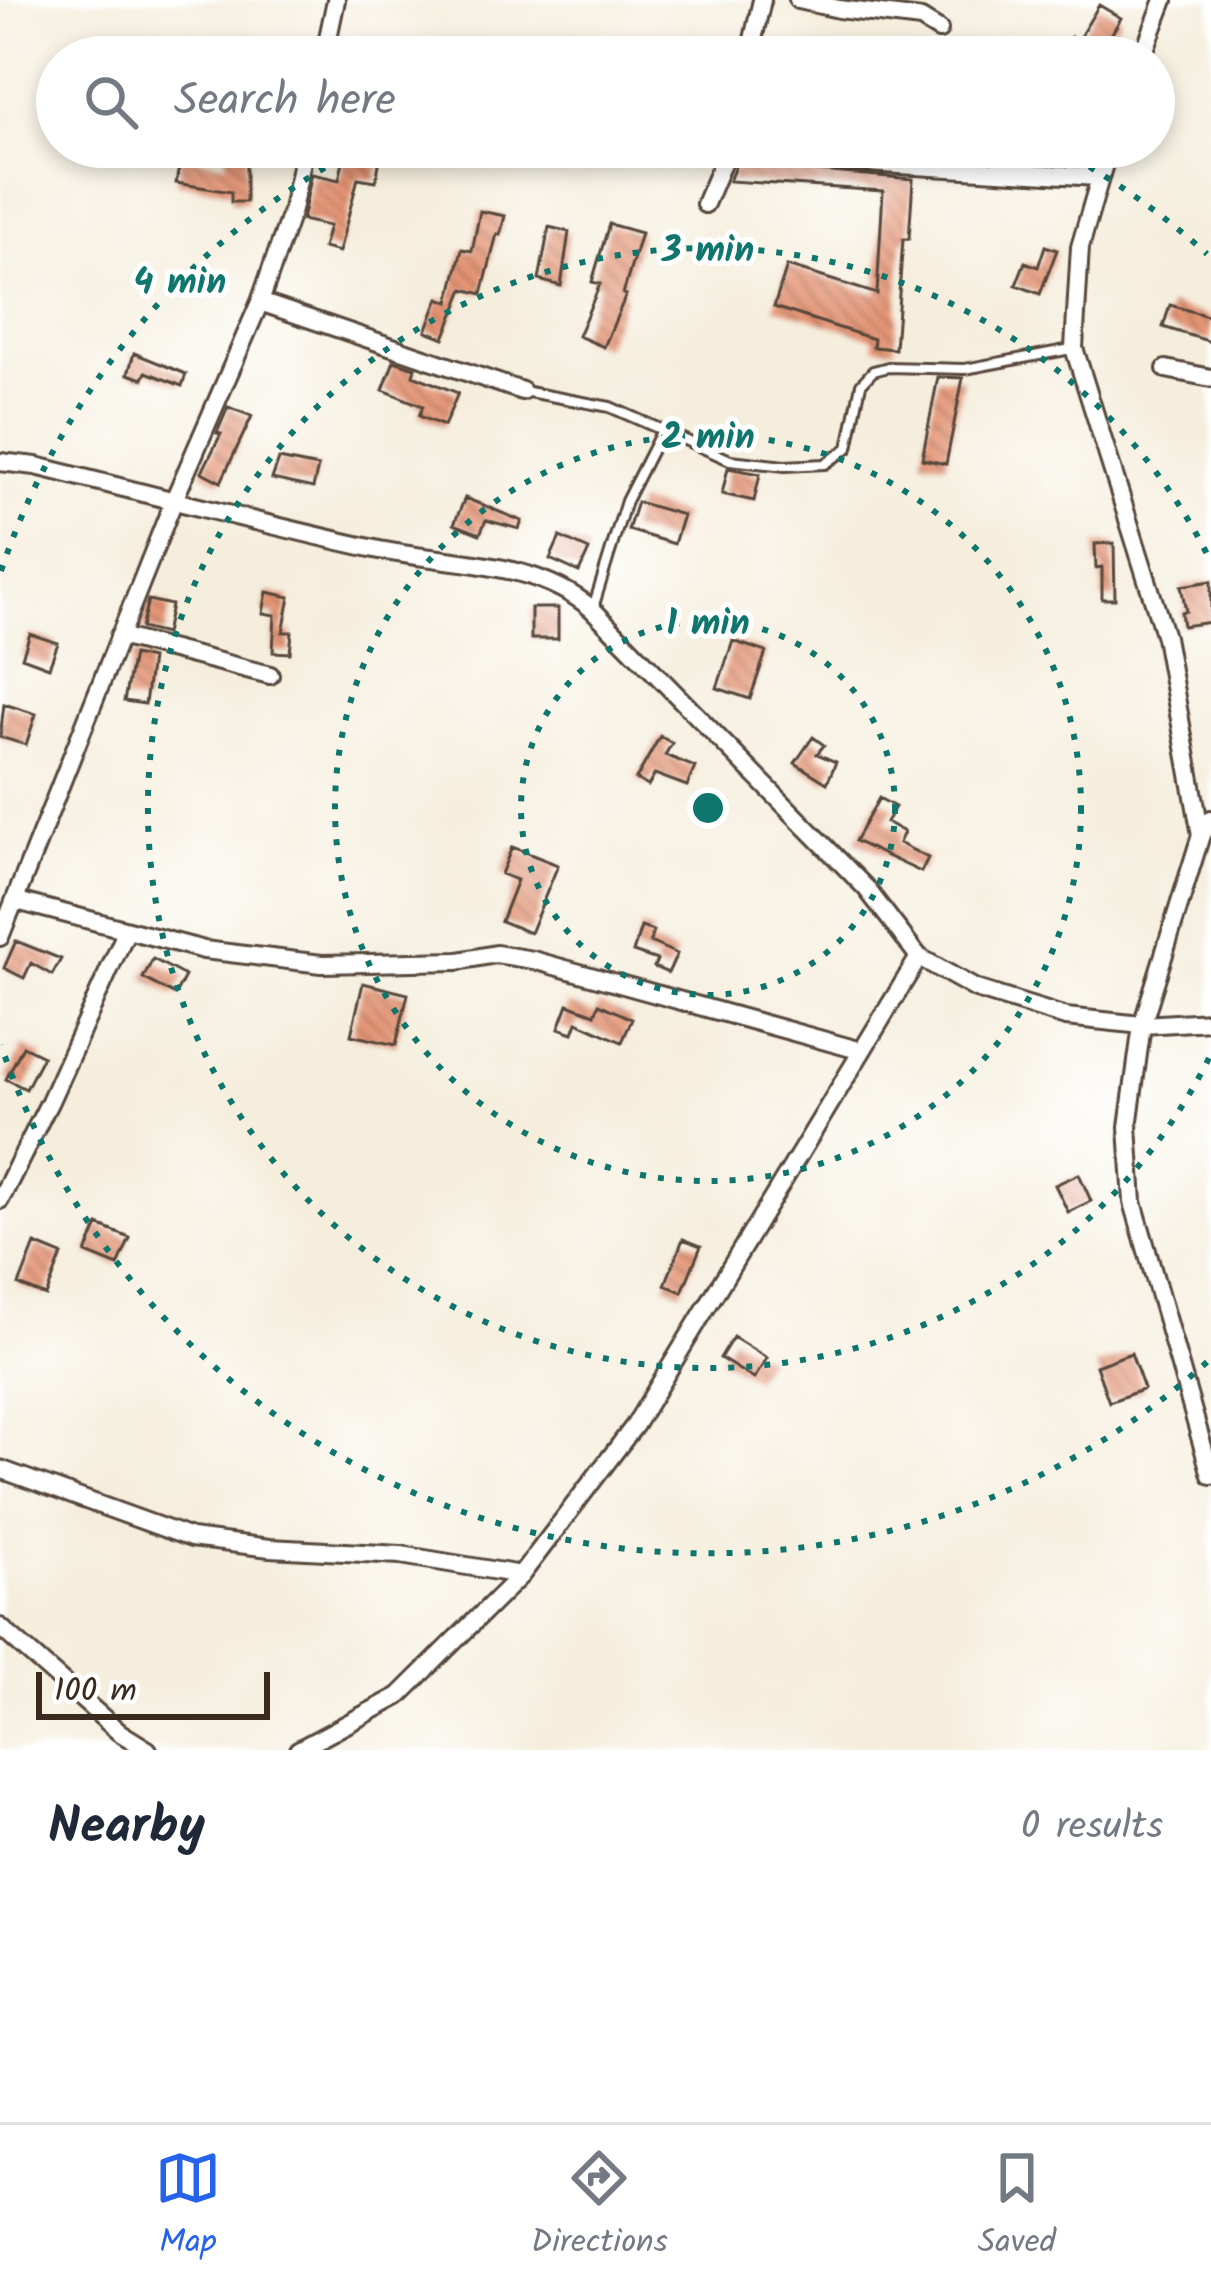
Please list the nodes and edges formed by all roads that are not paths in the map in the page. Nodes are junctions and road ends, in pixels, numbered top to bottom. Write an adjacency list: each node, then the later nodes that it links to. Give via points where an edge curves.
1 (336, 0): 6 (street)
2 (762, 0): 7 (street)
3 (798, 0): 5 (street, via 921,19)
4 (1164, 0): 8 (street)
5 (939, 30)
6 (328, 36)
7 (754, 36)
8 (1150, 36)
9 (301, 168): 15 (street)
10 (721, 168): 14 (street)
11 (948, 168): 13 (street)
12 (1101, 168): 13 (street)
13 (1097, 177): 16 (street, via 1080,248)
14 (705, 204)
15 (260, 302): 19 (street); 22 (street)
16 (1074, 348): 20 (lane, via 964,369 873,371 861,384 848,448 825,464 730,460); 26 (street, via 1165,638)
17 (1166, 369): 18 (street)
18 (1211, 378)
19 (522, 391): 20 (lane, via 610,407)
20 (661, 431): 23 (lane, via 626,501)
21 (0, 463): 22 (street)
22 (174, 500): 23 (street, via 379,550 541,578); 24 (street)
23 (592, 609): 30 (street, via 866,888)
24 (119, 636): 25 (street); 27 (street)
25 (270, 675)
26 (1206, 827): 32 (street)
27 (17, 901): 28 (street); 29 (street)
28 (127, 930): 33 (street, via 204,950 322,964 496,954 533,960); 34 (street)
29 (0, 937)
30 (919, 957): 32 (street, via 976,988 1066,1017); 33 (street)
31 (1211, 1021): 32 (street)
32 (1142, 1025): 36 (street, via 1128,1127 1133,1202)
33 (862, 1051): 37 (street, via 635,1425)
34 (0, 1200)
35 (0, 1469): 37 (street, via 191,1538 401,1555)
36 (1211, 1475)
37 (520, 1575): 40 (street, via 399,1696)
38 (0, 1627): 39 (street)
39 (148, 1750)
40 (298, 1750)

